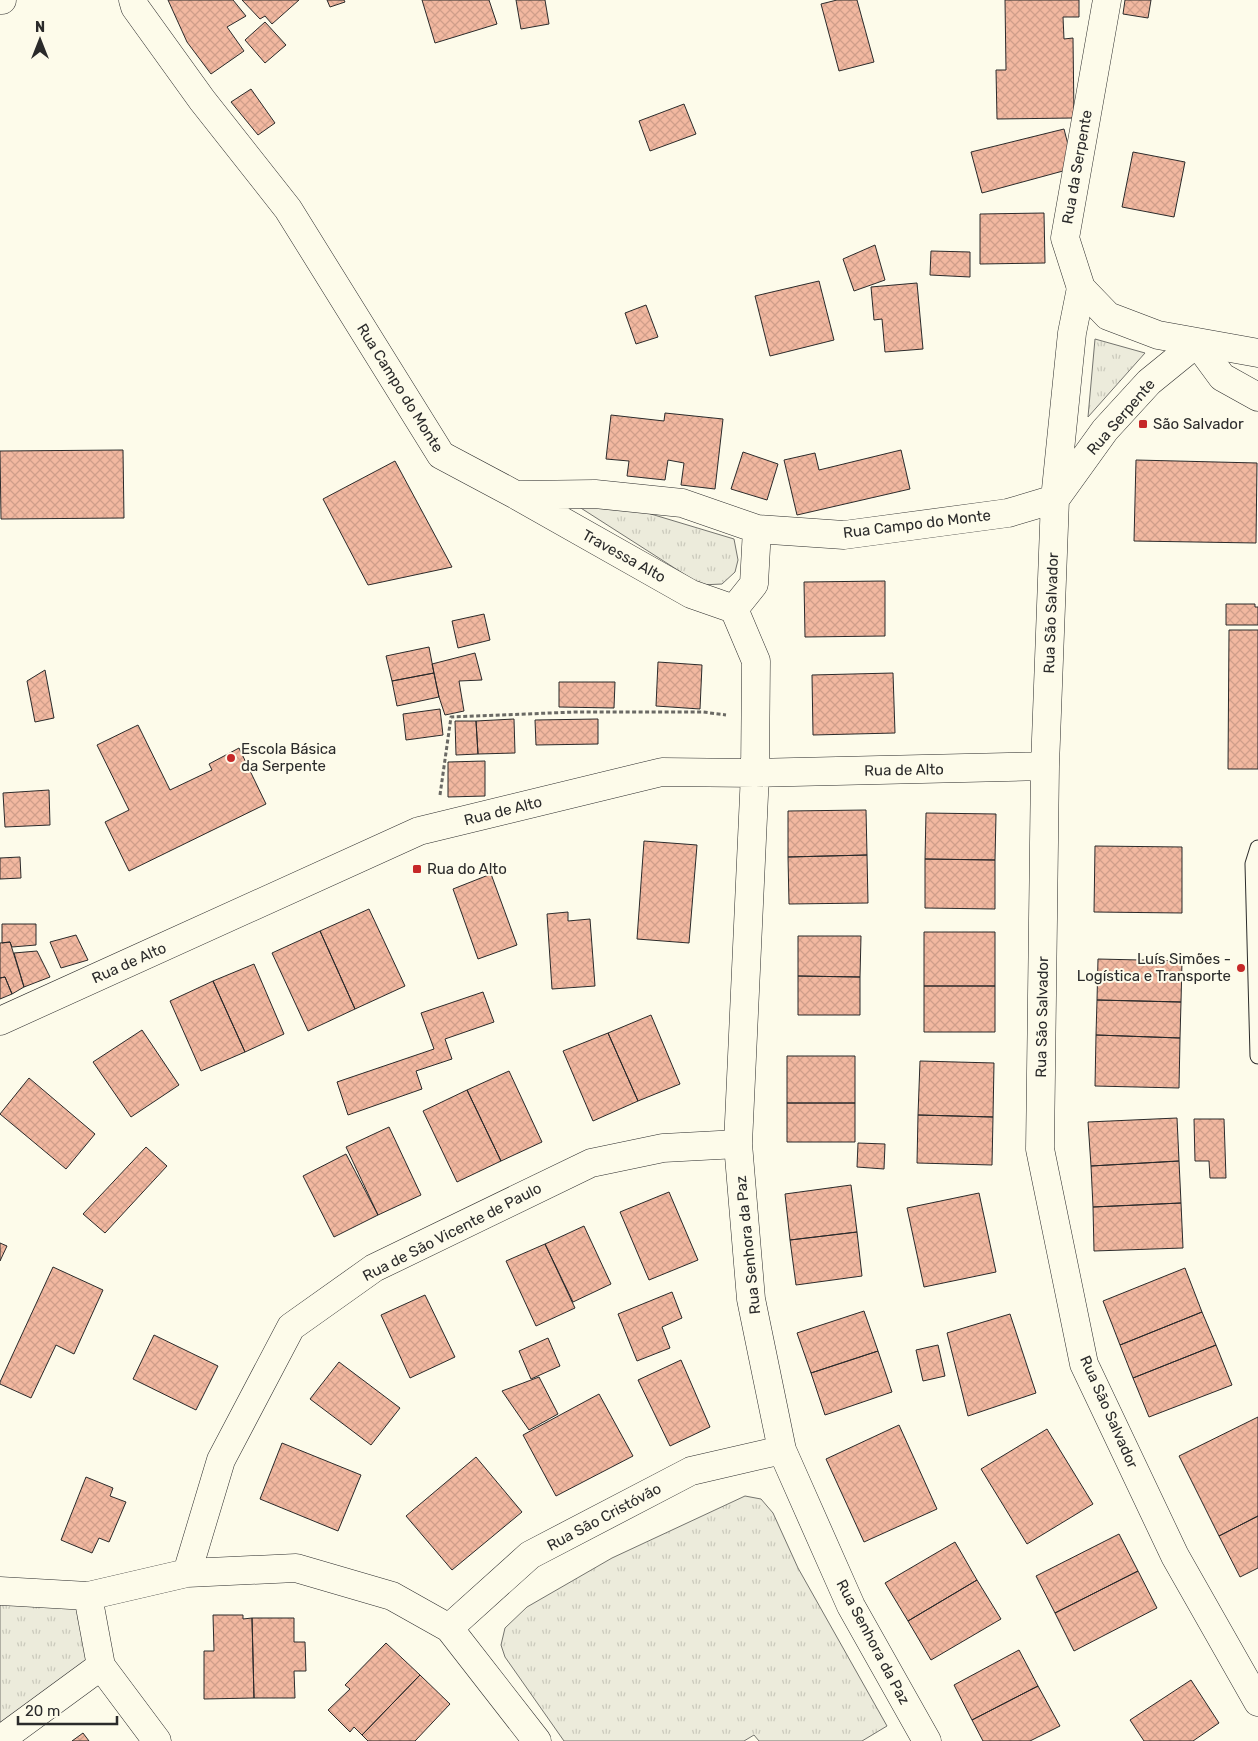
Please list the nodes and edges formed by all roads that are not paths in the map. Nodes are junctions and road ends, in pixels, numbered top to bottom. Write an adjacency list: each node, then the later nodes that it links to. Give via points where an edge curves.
1 (133, 0): 7 (street, Rua Campo do Monte, via 202,100 288,209 441,455)
2 (1107, 0): 3 (street, Rua da Serpente, via 1064,238)
3 (1081, 288): 4 (street, Rua da Serpente, via 1108,316 1158,336); 8 (street, Rua São Salvador, via 1072,333)
4 (1197, 343): 5 (street, Rua da Serpente); 6 (street, via 1222,378); 8 (street, Rua Serpente, via 1149,382 1105,430)
5 (1258, 353)
6 (1258, 398)
7 (516, 495): 9 (street, Rua Campo do Monte, via 595,494 682,504); 10 (street, Travessa Alto, via 691,594)
8 (1056, 499): 9 (street, Rua Campo do Monte, via 1008,513 844,535); 11 (street, Rua São Salvador)
9 (758, 529): 10 (street, via 754,584)
10 (734, 609): 12 (street, via 756,661)
11 (1045, 766): 12 (street, Rua de Alto); 23 (street, Rua São Salvador, via 1040,1150 1084,1364 1175,1556)
12 (755, 773): 14 (street, Rua de Alto, via 662,772 420,831); 16 (street, Rua Senhora da Paz)
13 (1258, 848): 15 (lane, via 1253,864)
14 (2, 1022)
15 (1258, 1056)
16 (738, 1144): 17 (street, Rua Senhora da Paz, via 751,1299); 18 (street, Rua de São Vicente de Paulo, via 662,1148 591,1162 374,1268 291,1327 221,1460)
17 (782, 1450): 21 (street, Rua São Cristóvão, via 691,1471 530,1555); 27 (street, Rua Senhora da Paz, via 851,1606)
18 (188, 1573): 20 (street); 21 (street, via 296,1568 392,1596)
19 (0, 1591): 20 (street)
20 (88, 1596): 22 (street)
21 (449, 1628): 26 (street)
22 (101, 1666): 24 (street); 25 (street)
23 (1258, 1702)
24 (0, 1740)
25 (157, 1741)
26 (537, 1741)
27 (927, 1741)

